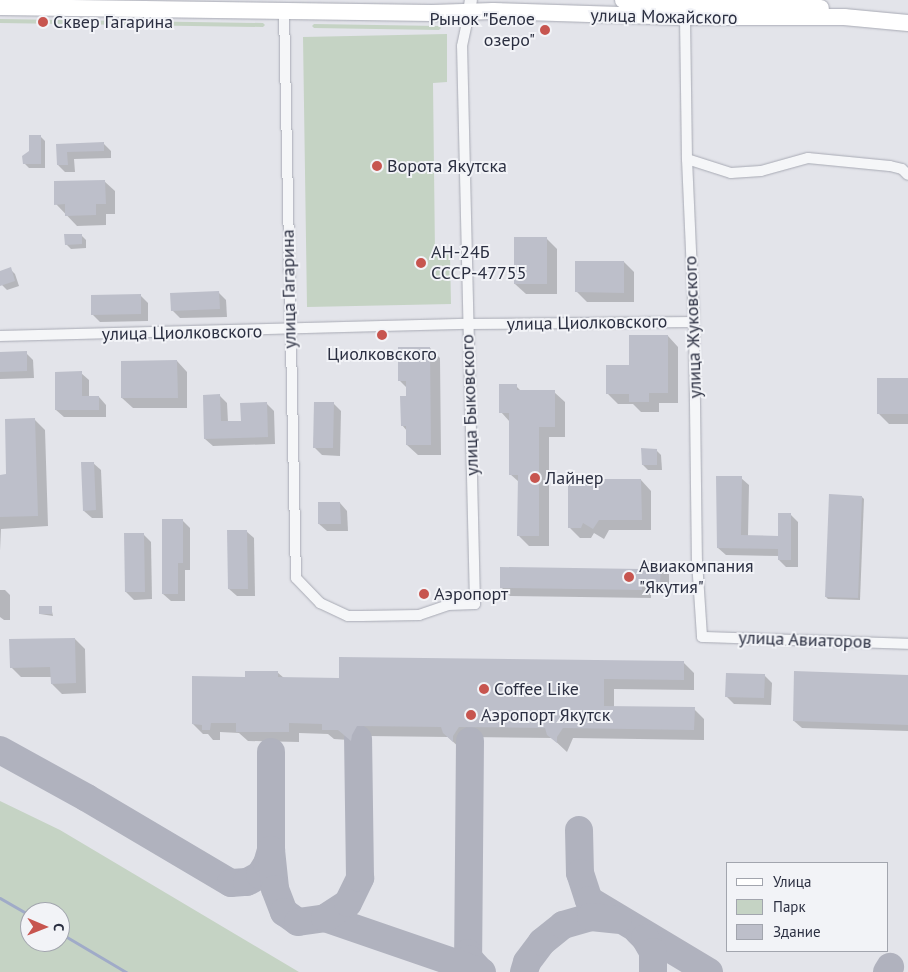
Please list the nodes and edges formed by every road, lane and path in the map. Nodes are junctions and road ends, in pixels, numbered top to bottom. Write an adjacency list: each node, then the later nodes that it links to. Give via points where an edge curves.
1 (623, 0): 5 (main road, улица Можайского, via 845,9)
2 (284, 6): 3 (main road, улица Можайского); 4 (main road, улица Можайского); 12 (street, улица Гагарина)
3 (470, 6): 6 (main road, улица Можайского); 11 (street, улица Быковского, via 462,46)
4 (0, 7)
5 (908, 15)
6 (686, 18): 7 (main road, улица Можайского, via 844,17); 8 (street, улица Жуковского)
7 (908, 23)
8 (687, 159): 9 (street, via 731,173 761,170 808,158 890,166); 10 (street, улица Жуковского)
9 (908, 174)
10 (694, 322): 11 (street, улица Циолковского); 15 (street, улица Жуковского, via 697,561)
11 (468, 324): 12 (street, улица Циолковского); 14 (street, улица Быковского, via 474,604 448,605 419,615 348,616 320,604)
12 (290, 330): 13 (street, улица Циолковского); 14 (street, улица Гагарина)
13 (0, 336)
14 (296, 578)
15 (702, 637): 16 (street, улица Авиаторов)
16 (908, 644)

